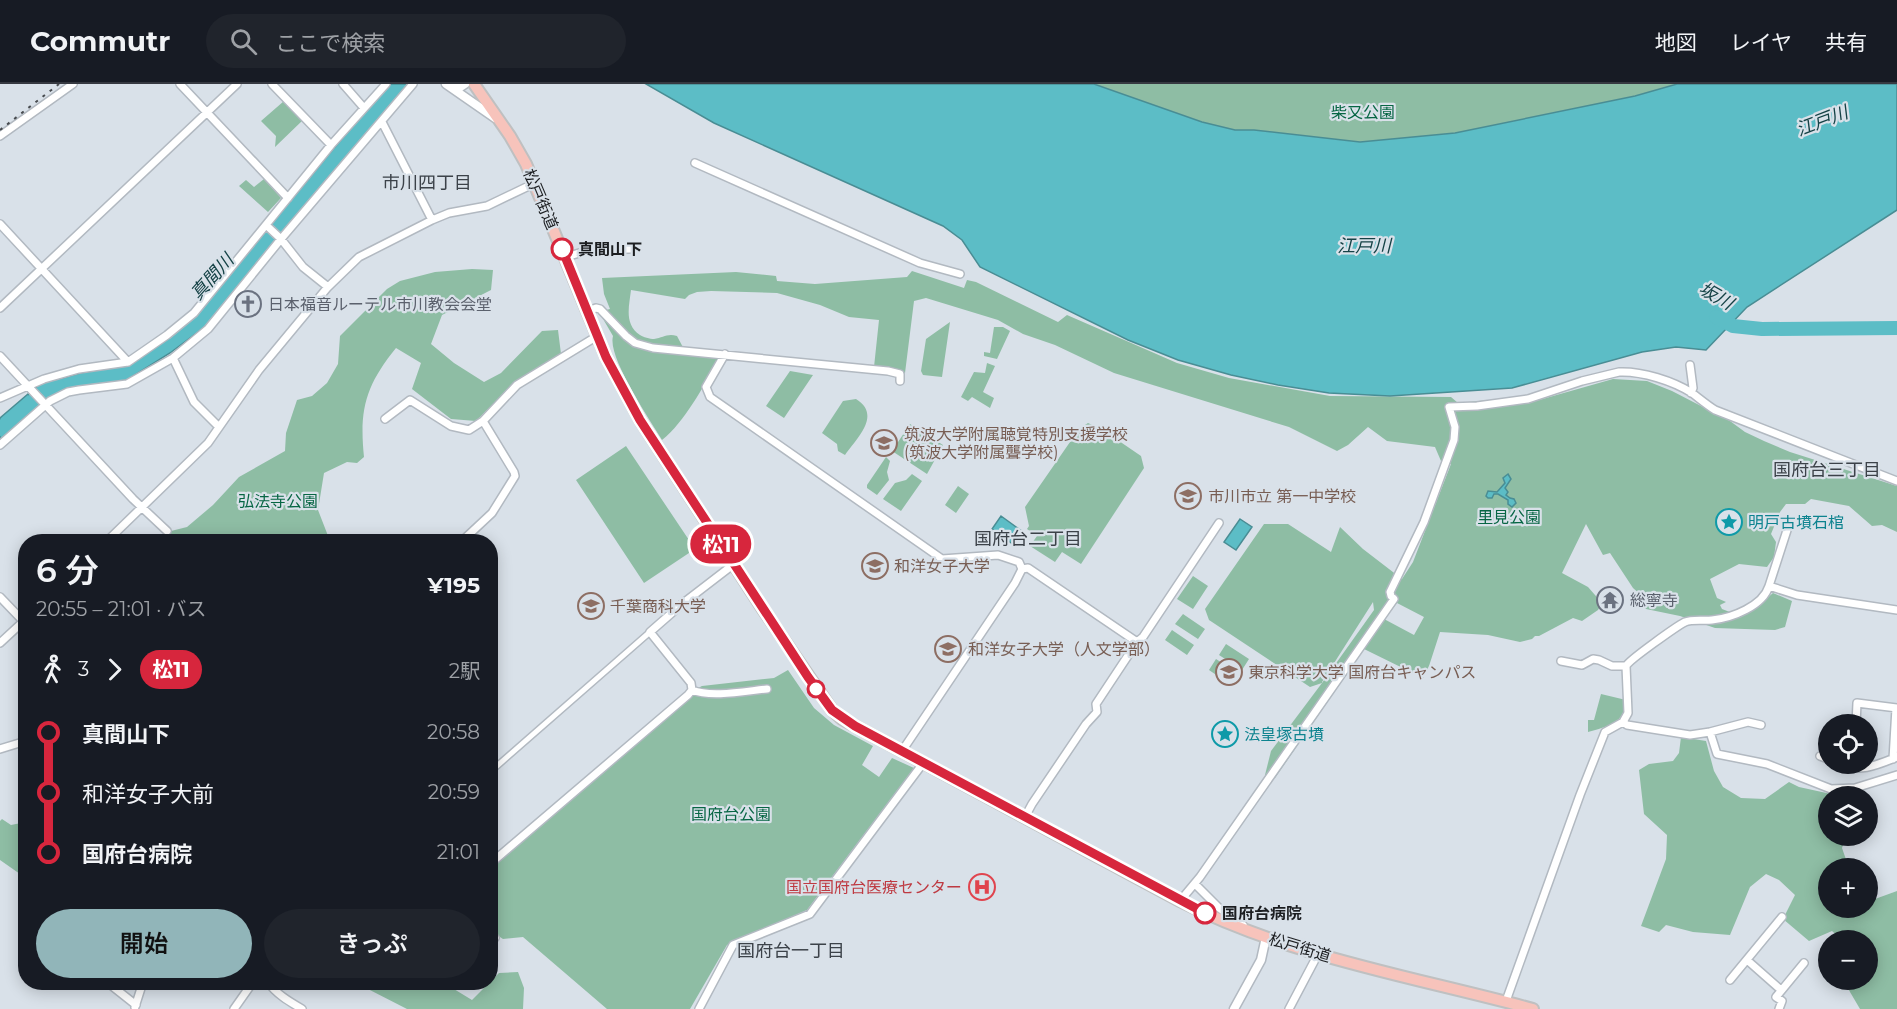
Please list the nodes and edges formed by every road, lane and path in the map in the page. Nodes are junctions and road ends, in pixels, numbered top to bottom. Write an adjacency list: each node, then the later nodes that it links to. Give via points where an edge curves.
1 (73, 84): 15 (street)
2 (180, 84): 12 (street)
3 (237, 84): 12 (street)
4 (272, 84): 16 (street)
5 (343, 84): 11 (street)
6 (386, 84): 11 (street)
7 (413, 84): 13 (street)
8 (465, 84): 9 (street, via 459,88)
9 (449, 85): 14 (street)
10 (478, 86): 14 (main road, 松戸街道)
11 (364, 108): 16 (street)
12 (206, 113): 19 (street); 26 (street)
13 (382, 122): 20 (street); 23 (street)
14 (501, 123): 18 (main road, 松戸街道)
15 (0, 136)
16 (331, 144): 19 (street)
17 (695, 164): 27 (street, via 920,263)
18 (534, 183): 20 (street, via 487,206); 25 (main road, 松戸街道)
19 (288, 198): 22 (street)
20 (432, 220): 28 (street, via 359,257)
21 (0, 224): 26 (street)
22 (266, 225): 23 (street); 35 (street, via 194,313)
23 (281, 238): 28 (street, via 303,267); 34 (street, via 208,329)
24 (630, 249): 25 (street, via 589,250)
25 (566, 257): 30 (main road, 松戸街道)
26 (42, 268): 29 (street); 35 (street)
27 (960, 274)
28 (328, 287): 44 (street, via 245,388)
29 (0, 308)
30 (588, 311): 31 (main road, 松戸街道); 32 (street, via 600,309 626,336 653,348)
31 (599, 335): 43 (street, via 517,385); 53 (main road, 松戸街道, via 640,420)
32 (725, 354): 37 (street, via 888,371 900,375); 54 (street, via 706,387 710,397 942,559 998,555 1019,562)
33 (0, 356): 38 (street)
34 (173, 358): 41 (street, via 128,384 68,392); 44 (street, via 194,402)
35 (128, 362): 38 (street, via 79,369)
36 (1690, 365): 39 (street)
37 (900, 381)
38 (27, 385): 40 (street); 41 (street)
39 (1691, 393): 46 (street, via 1716,410); 84 (street, via 1659,379 1627,372 1524,399 1449,407 1454,440 1424,522 1390,592 1394,598)
40 (0, 398)
41 (46, 404): 45 (street); 47 (street)
42 (385, 419): 43 (street, via 410,400 451,426 469,430)
43 (483, 421): 52 (street, via 515,476 492,513)
44 (219, 427): 47 (street, via 208,443)
45 (0, 445)
46 (1897, 481)
47 (141, 506): 50 (street); 51 (street)
48 (1790, 521): 55 (street)
49 (1219, 523): 61 (street)
50 (167, 531)
51 (114, 534)
52 (470, 534)
53 (734, 564): 60 (street); 74 (main road, 松戸街道, via 832,710)
54 (1022, 569): 61 (street, via 1028,568); 74 (street)
55 (1769, 586): 57 (street, via 1797,595); 64 (street, via 1758,602 1738,612 1716,620 1683,623)
56 (0, 597): 58 (street)
57 (1897, 610)
58 (18, 615)
59 (18, 628): 62 (street)
60 (650, 632): 66 (street, via 691,683); 78 (street)
61 (1137, 642): 82 (street, via 1096,704 1094,717)
62 (0, 643)
63 (1561, 661): 64 (street, via 1582,665 1593,659)
64 (1626, 666): 69 (street, via 1629,708)
65 (767, 689): 66 (street, via 723,693)
66 (692, 690): 83 (street)
67 (1896, 708): 68 (street, via 1857,703); 75 (street)
68 (1856, 714)
69 (1623, 722): 71 (street, via 1690,735); 97 (street, via 1605,732)
70 (1761, 725): 71 (street, via 1748,722)
71 (1710, 732): 81 (street, via 1717,754 1767,764 1831,789)
72 (18, 743): 73 (street)
73 (0, 749)
74 (902, 751): 76 (main road, 松戸街道)
75 (1895, 758): 77 (street)
76 (924, 762): 82 (main road, 松戸街道); 101 (street, via 810,914 734,945)
77 (1878, 764)
78 (498, 765)
79 (1876, 774): 81 (street)
80 (1897, 775): 81 (street)
81 (1878, 782)
82 (1025, 817): 85 (main road, 松戸街道)
83 (498, 857)
84 (1195, 884): 85 (street); 87 (street, via 1219,908)
85 (1180, 901): 87 (main road, 松戸街道)
86 (1782, 917): 89 (street)
87 (1262, 935): 88 (main road, 松戸街道); 102 (street, via 1261,960)
88 (1318, 954): 97 (main road, 松戸街道); 103 (street)
89 (1747, 960): 91 (street); 96 (street)
90 (1804, 963): 96 (street)
91 (1730, 980)
92 (116, 990): 98 (street)
93 (140, 990): 98 (street)
94 (247, 990): 99 (street)
95 (275, 990): 100 (street)
96 (1782, 990): 105 (street, via 1776,997 1782,1001)
97 (1506, 1001): 104 (main road, 松戸街道)
98 (135, 1007)
99 (234, 1009)
100 (302, 1009)
101 (699, 1009)
102 (1234, 1009)
103 (1289, 1009)
104 (1533, 1009)
105 (1779, 1009)

